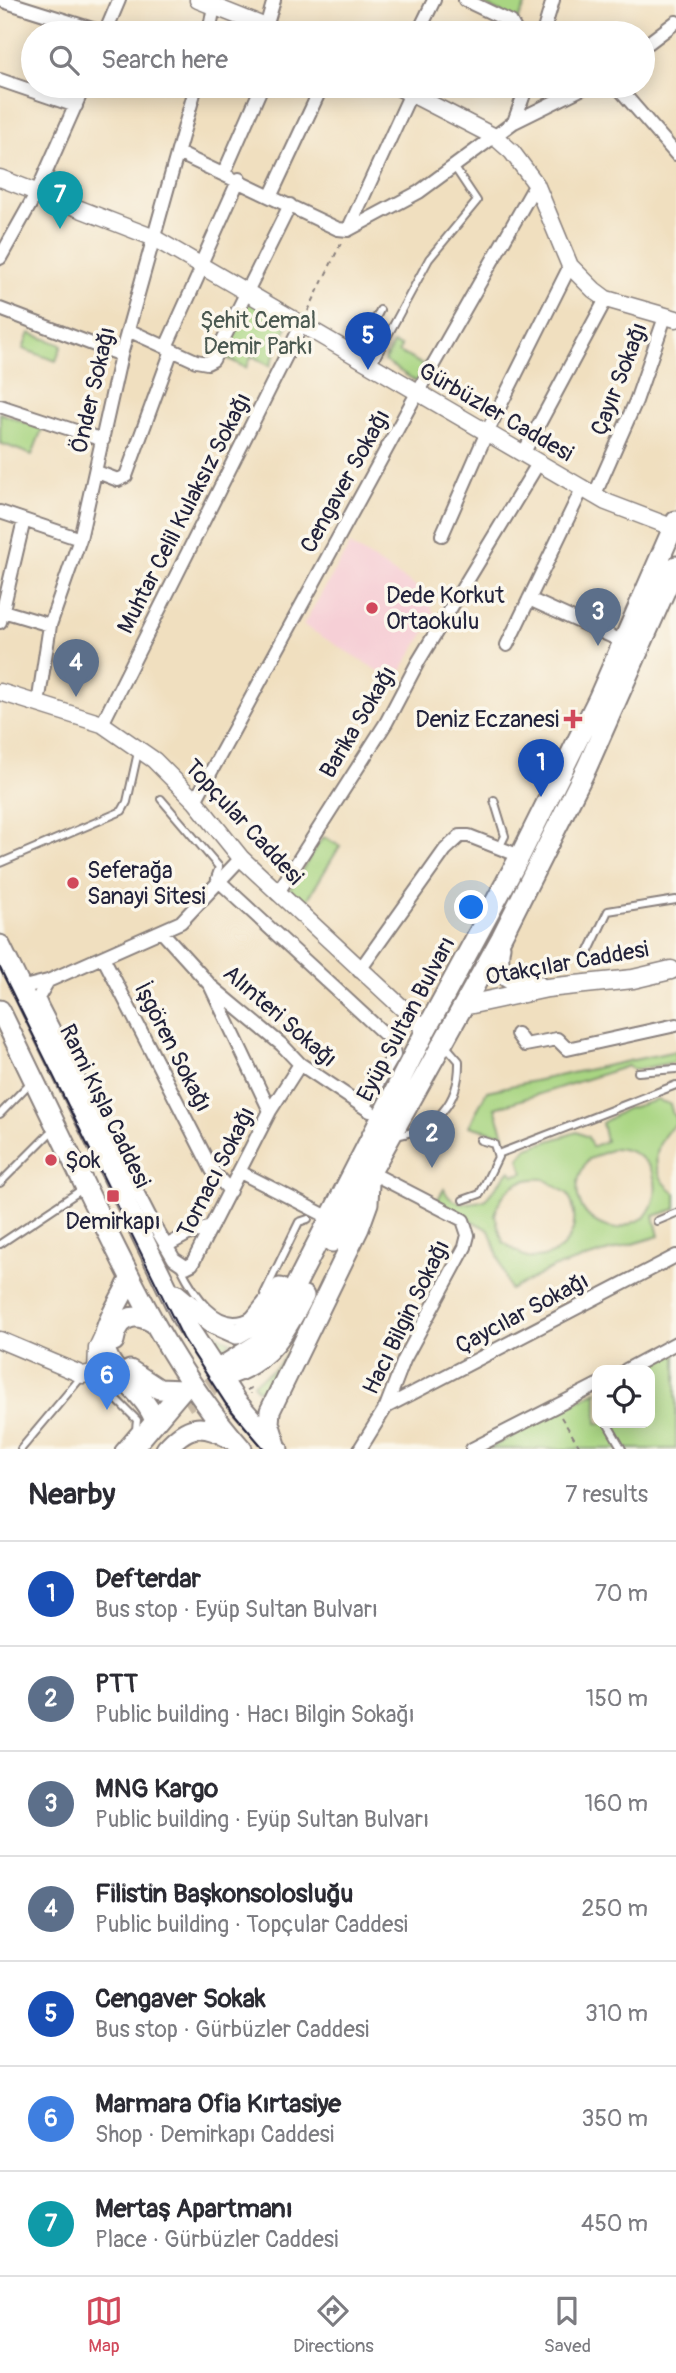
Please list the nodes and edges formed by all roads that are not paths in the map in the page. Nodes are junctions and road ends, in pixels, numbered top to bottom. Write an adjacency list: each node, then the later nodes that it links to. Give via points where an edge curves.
1 (0, 0): 9 (street)
2 (119, 0): 10 (street)
3 (198, 0): 8 (street)
4 (274, 0): 13 (street)
5 (434, 0): 14 (street)
6 (464, 0): 15 (street)
7 (553, 0): 16 (street)
8 (214, 6): 11 (street); 12 (street)
9 (67, 21)
10 (110, 21)
11 (211, 21)
12 (251, 21)
13 (273, 21)
14 (424, 21)
15 (508, 21)
16 (547, 21)
17 (676, 22): 18 (street)
18 (655, 38)
19 (0, 80): 20 (street)
20 (21, 87)
21 (53, 98): 31 (street)
22 (79, 98): 31 (street)
23 (193, 98): 34 (street, Önder Sokağı)
24 (257, 98): 37 (street)
25 (316, 98): 42 (street)
26 (409, 98): 44 (street)
27 (421, 98): 33 (street)
28 (523, 98): 32 (street)
29 (563, 98): 32 (street)
30 (628, 98): 35 (street)
31 (76, 106): 41 (street)
32 (514, 122): 33 (street)
33 (495, 136): 36 (street); 40 (street)
34 (178, 153): 37 (street); 45 (street, Önder Sokağı)
35 (676, 153)
36 (455, 169): 44 (street); 59 (lane, via 477,201 429,259)
37 (224, 173): 39 (street)
38 (0, 178): 41 (street, Gürbüzler Caddesi)
39 (239, 179): 42 (street); 47 (street)
40 (536, 184): 48 (street); 60 (street, Cengaver Sokağı)
41 (37, 192): 45 (street, Gürbüzler Caddesi); 46 (street)
42 (271, 195): 43 (street)
43 (290, 205): 44 (street); 49 (street)
44 (348, 230)
45 (152, 237): 47 (street, Gürbüzler Caddesi); 55 (street, Önder Sokağı)
46 (0, 258)
47 (202, 265): 49 (street, Gürbüzler Caddesi); 56 (street)
48 (570, 266): 50 (street); 62 (street)
49 (247, 290): 54 (street, Gürbüzler Caddesi); 56 (street, via 213,360 204,363)
50 (606, 299): 53 (street); 64 (street)
51 (0, 309): 58 (street)
52 (380, 310): 57 (lane, via 367,336 357,336)
53 (671, 318): 67 (street, Çayır Sokağı, via 636,401)
54 (303, 322): 57 (street, Gürbüzler Caddesi); 81 (street, Muhtar Celil Kulaksız Sokağı)
55 (128, 330): 56 (street); 58 (street, Önder Sokağı)
56 (169, 348): 66 (street, via 126,476 118,480)
57 (347, 350): 59 (street, Gürbüzler Caddesi)
58 (121, 355): 63 (street, Önder Sokağı)
59 (372, 365): 60 (street, Gürbüzler Caddesi)
60 (416, 393): 62 (street, Gürbüzler Caddesi); 85 (street, Cengaver Sokağı)
61 (0, 406): 63 (street)
62 (486, 432): 64 (street, Gürbüzler Caddesi); 71 (street)
63 (103, 440): 66 (street, Önder Sokağı)
64 (523, 454): 65 (street, Gürbüzler Caddesi)
65 (539, 462): 67 (street, Gürbüzler Caddesi); 91 (street, Barika Sokağı, via 386,723)
66 (97, 472): 72 (street, Önder Sokağı)
67 (589, 491): 70 (street, Gürbüzler Caddesi, via 620,509); 74 (street, Çayır Sokağı)
68 (0, 512): 69 (street)
69 (24, 520): 72 (street); 75 (street)
70 (675, 526): 77 (main road, Eyüp Sultan Bulvarı)
71 (442, 535)
72 (80, 539): 76 (street, Önder Sokağı)
73 (676, 566): 95 (main road, Eyüp Sultan Bulvarı, via 587,767)
74 (529, 599): 77 (street); 78 (street, Çayır Sokağı)
75 (1, 616): 76 (street)
76 (50, 625): 80 (street, Önder Sokağı)
77 (625, 642): 87 (main road, Eyüp Sultan Bulvarı)
78 (507, 645)
79 (0, 692): 80 (street, Topçular Caddesi)
80 (37, 704): 81 (street, Topçular Caddesi)
81 (102, 724): 82 (street, Topçular Caddesi)
82 (139, 748): 85 (street, Topçular Caddesi); 89 (lane, via 122,811)
83 (161, 799): 93 (lane, via 219,867)
84 (494, 800): 86 (lane, via 504,830)
85 (195, 801): 88 (street, Topçular Caddesi)
86 (499, 848): 87 (street); 100 (street, via 469,836 452,842)
87 (520, 856): 105 (main road, Eyüp Sultan Bulvarı)
88 (241, 858): 90 (street); 91 (street, Topçular Caddesi)
89 (0, 863)
90 (220, 882): 93 (street); 118 (street, via 392,1041 394,1055)
91 (277, 894): 100 (street, Topçular Caddesi)
92 (676, 900): 97 (lane, via 608,911)
93 (201, 903): 94 (street)
94 (162, 932): 98 (street); 102 (street, Alınteri Sokağı)
95 (501, 938): 103 (main road, via 498,959 502,976); 106 (main road, Eyüp Sultan Bulvarı)
96 (0, 945): 104 (main road, Rami Kışla Caddesi)
97 (588, 954)
98 (103, 957): 101 (street); 130 (street, İşgören Sokağı, via 212,1170)
99 (673, 970): 103 (main road, Otakçılar Caddesi); 106 (main road, Otakçılar Caddesi)
100 (359, 971): 109 (street, Topçular Caddesi)
101 (48, 981): 104 (street); 138 (street, Tornacı Sokağı, via 40,992 42,1007)
102 (211, 986): 112 (street, Alınteri Sokağı); 119 (street)
103 (538, 986): 106 (main road, Otakçılar Caddesi)
104 (20, 988): 142 (main road, Rami Kışla Caddesi)
105 (449, 992): 106 (main road); 109 (main road, Eyüp Sultan Bulvarı)
106 (468, 1002): 111 (main road, Eyüp Sultan Bulvarı)
107 (0, 1010): 116 (main road)
108 (676, 1025): 110 (street, via 567,1049 557,1038 525,1045)
109 (426, 1030): 113 (main road, via 433,1048); 121 (main road, Eyüp Sultan Bulvarı)
110 (516, 1034)
111 (443, 1044): 113 (main road, Eyüp Sultan Bulvarı); 123 (lane, via 459,1061 459,1079 445,1106 425,1129)
112 (300, 1064): 118 (street, Alınteri Sokağı); 119 (street, Tornacı Sokağı)
113 (430, 1069): 123 (main road, Eyüp Sultan Bulvarı)
114 (676, 1069): 115 (lane)
115 (638, 1072)
116 (33, 1080): 120 (lane); 122 (main road)
117 (676, 1085): 125 (lane)
118 (364, 1106): 121 (street, Alınteri Sokağı)
119 (270, 1111): 126 (street, Tornacı Sokağı)
120 (0, 1114)
121 (381, 1118): 133 (main road, Eyüp Sultan Bulvarı)
122 (55, 1128): 128 (lane); 129 (main road)
123 (388, 1138): 127 (main road, Eyüp Sultan Bulvarı)
124 (480, 1140): 125 (lane, via 494,1144)
125 (498, 1154): 131 (lane, via 480,1194)
126 (240, 1172): 130 (street, Tornacı Sokağı); 133 (street)
127 (370, 1172): 133 (main road, Eyüp Sultan Bulvarı, via 282,1338 254,1364 226,1370 268,1332); 151 (street, Hacı Bilgin Sokağı, via 463,1220 468,1235 402,1365); 160 (main road, via 368,1203 359,1228 270,1410 269,1423)
128 (0, 1183)
129 (86, 1187): 137 (lane); 141 (main road)
130 (230, 1191): 136 (street, Tornacı Sokağı)
131 (463, 1200)
132 (676, 1213): 135 (lane)
133 (330, 1218): 142 (main road, via 313,1227 270,1305 243,1331 230,1333 210,1322)
134 (308, 1219): 140 (lane, via 299,1223 258,1307 248,1318 227,1319 212,1311 194,1294)
135 (657, 1221)
136 (211, 1227): 138 (street); 140 (street, Tornacı Sokağı, via 192,1264)
137 (0, 1244)
138 (166, 1246): 140 (street, Tornacı Sokağı)
139 (676, 1256): 151 (street, Çaycılar Sokağı)
140 (180, 1265)
141 (130, 1279): 143 (main road); 144 (main road)
142 (169, 1288): 160 (main road, Rami Kışla Caddesi, via 188,1329 221,1379)
143 (152, 1322): 150 (main road, via 132,1316 120,1324 114,1340 119,1356 144,1381); 154 (main road, via 196,1392)
144 (105, 1332): 148 (street, via 97,1348 96,1372); 152 (main road, via 111,1362 142,1395)
145 (0, 1340): 148 (street)
146 (676, 1343): 147 (street)
147 (635, 1365)
148 (83, 1374): 155 (lane); 156 (lane, via 137,1420 136,1429)
149 (592, 1388): 162 (street)
150 (184, 1396): 152 (main road); 158 (main road)
151 (386, 1407): 161 (street, Hacı Bilgin Sokağı)
152 (155, 1422): 157 (main road)
153 (610, 1428): 163 (lane)
154 (239, 1446): 159 (main road, via 212,1429 197,1426 183,1431)
155 (21, 1449)
156 (119, 1449)
157 (132, 1449)
158 (145, 1449)
159 (166, 1449)
160 (278, 1449)
161 (360, 1449)
162 (472, 1449)
163 (622, 1449)

